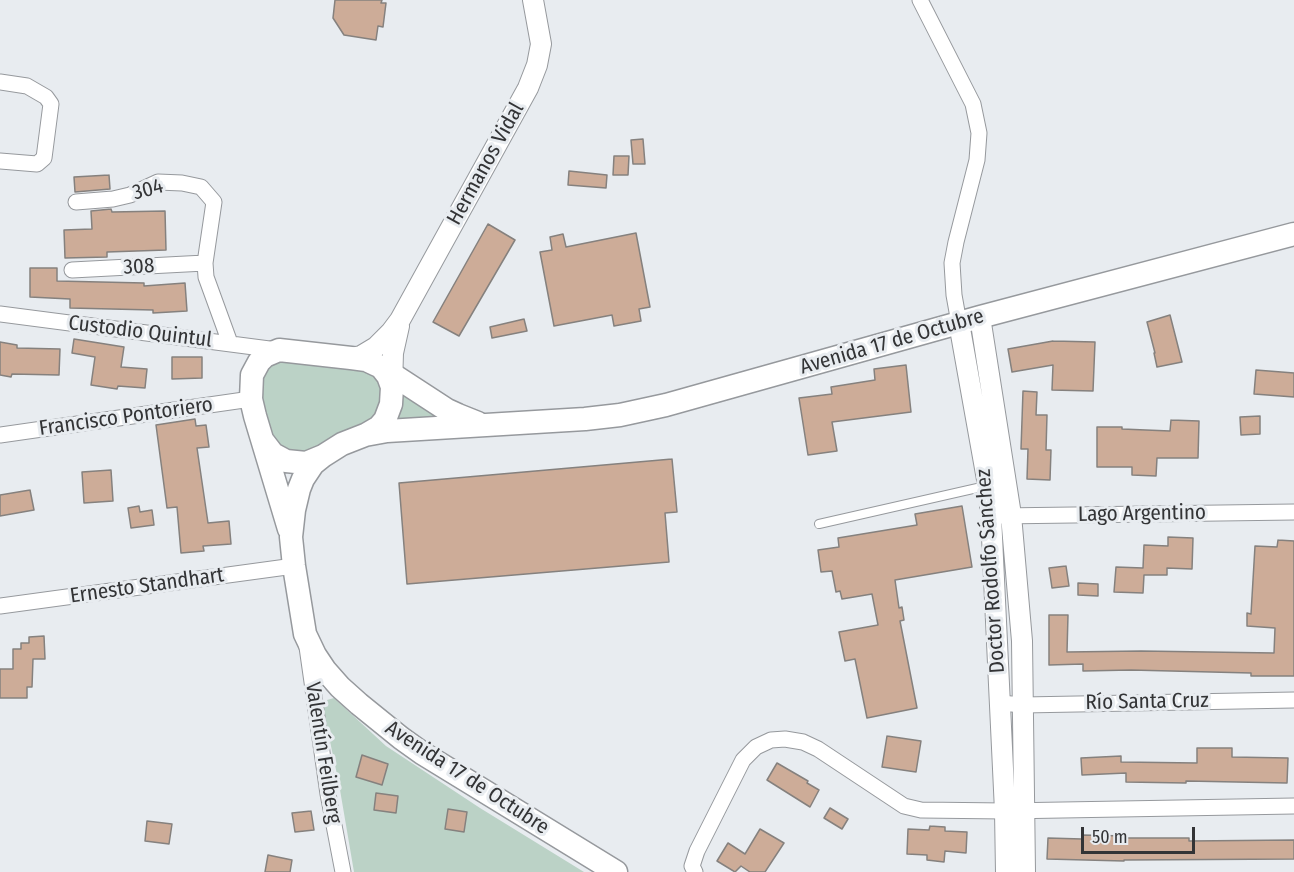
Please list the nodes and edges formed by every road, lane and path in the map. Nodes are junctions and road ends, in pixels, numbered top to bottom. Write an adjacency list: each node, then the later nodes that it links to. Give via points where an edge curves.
1 (533, 0): 11 (street, Hermanos Vidal, via 541,44 533,77)
2 (920, 0): 10 (street, Doctor Rodolfo Sánchez, via 973,104 979,133 977,160 952,263 954,295)
3 (0, 82): 4 (street, via 27,86 51,104 44,158 37,164)
4 (0, 161)
5 (76, 202): 7 (street, 304, via 130,195 158,182 201,187 214,202)
6 (1294, 234): 10 (main road, Avenida 17 de Octubre)
7 (205, 263): 8 (street, 308); 12 (street, via 206,277)
8 (72, 270)
9 (0, 314): 12 (street, Custodio Quintul)
10 (970, 320): 17 (main road, Avenida 17 de Octubre, via 638,412); 22 (street, Doctor Rodolfo Sánchez); 24 (street, Doctor Rodolfo Sánchez)
11 (400, 321): 14 (street, Hermanos Vidal, via 375,347); 15 (street, Hermanos Vidal)
12 (230, 343): 13 (street, Custodio Quintul)
13 (279, 350): 14 (main road, Avenida 17 de Octubre); 16 (main road, Avenida 17 de Octubre, via 259,362 251,382)
14 (351, 358): 15 (main road, Avenida 17 de Octubre, via 366,360)
15 (388, 376): 17 (main road, Avenida 17 de Octubre, via 458,416); 19 (main road, via 391,404 385,420)
16 (251, 399): 18 (street, Francisco Pontoriero); 20 (main road, Avenida 17 de Octubre)
17 (485, 425): 19 (main road, Avenida 17 de Octubre)
18 (0, 435)
19 (365, 435): 21 (main road, Avenida 17 de Octubre)
20 (263, 441): 21 (main road, via 273,454 286,461 306,463); 27 (main road, Avenida 17 de Octubre)
21 (322, 456): 27 (main road, Avenida 17 de Octubre, via 303,479)
22 (988, 485): 25 (street, Doctor Rodolfo Sánchez); 26 (lane)
23 (1294, 512): 24 (street, Lago Argentino)
24 (1011, 515): 25 (street, Lago Argentino); 33 (street, Doctor Rodolfo Sánchez, via 1022,641)
25 (991, 516): 32 (street, Doctor Rodolfo Sánchez)
26 (819, 524)
27 (291, 537): 28 (main road, Avenida 17 de Octubre)
28 (294, 566): 29 (street, Ernesto Standhart); 30 (main road, Avenida 17 de Octubre)
29 (0, 606)
30 (305, 634): 38 (street, Valentín Feilberg); 39 (main road, Avenida 17 de Octubre, via 315,655 340,687 379,722 422,753)
31 (1294, 700): 33 (street, Río Santa Cruz)
32 (1000, 703): 33 (street, Río Santa Cruz); 36 (street, Doctor Rodolfo Sánchez)
33 (1023, 705): 35 (street, Doctor Rodolfo Sánchez)
34 (1294, 806): 35 (street)
35 (1025, 810): 36 (street); 41 (street, Doctor Rodolfo Sánchez)
36 (1005, 811): 37 (street, via 921,810 904,806 818,749 803,742 771,740 756,747 743,760 697,851); 40 (street, Doctor Rodolfo Sánchez)
37 (693, 869)
38 (343, 872)
39 (616, 872)
40 (1006, 872)
41 (1025, 872)

